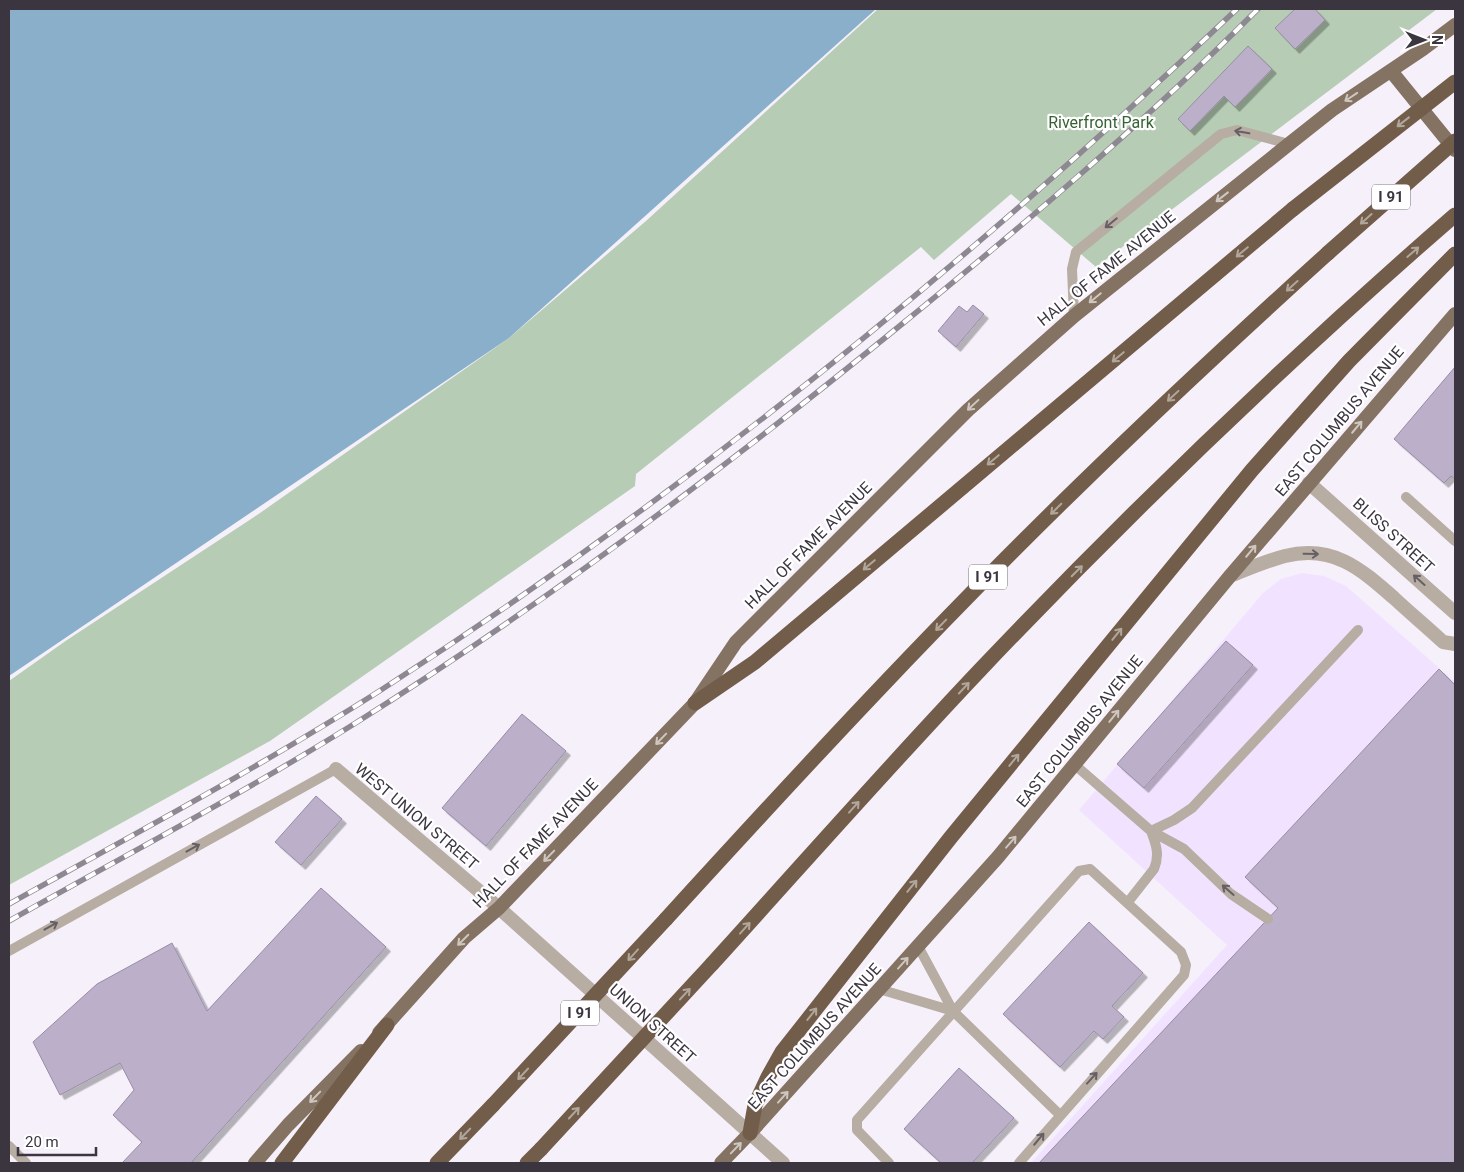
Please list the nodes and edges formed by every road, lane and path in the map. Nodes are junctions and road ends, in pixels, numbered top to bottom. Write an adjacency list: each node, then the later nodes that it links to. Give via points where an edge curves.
1 (1455, 25): 2 (main road, HALL OF FAME AVENUE)
2 (1391, 70): 5 (main road, HALL OF FAME AVENUE, one-way to 5); 6 (main road)
3 (1455, 82): 19 (highway, one-way to 19, bridge, via 1292,209 755,662)
4 (1455, 141): 37 (highway, I 91, one-way to 37, bridge, via 1151,416 1006,558 797,776)
5 (1289, 144): 10 (main road, HALL OF FAME AVENUE, one-way to 10); 10 (lane, one-way to 10, via 1236,130 1222,134 1095,235 1074,256)
6 (1455, 150)
7 (1455, 215): 38 (highway, one-way to 7, bridge, via 905,750 1050,598 1200,448)
8 (1455, 254): 32 (highway, one-way to 8, via 755,1105 782,1052 902,898 1252,470 1316,396)
9 (1455, 314): 11 (main road, EAST COLUMBUS AVENUE, one-way to 9)
10 (1074, 316): 19 (main road, HALL OF FAME AVENUE, one-way to 19, via 968,410 736,642)
11 (1309, 483): 15 (main road, EAST COLUMBUS AVENUE, one-way to 11); 16 (street, BLISS STREET, one-way to 11)
12 (1406, 497): 14 (lane)
13 (1455, 529): 14 (lane)
14 (1455, 540)
15 (1230, 576): 18 (street, one-way to 18, via 1285,556 1306,553 1334,557 1366,574 1443,642); 20 (main road, EAST COLUMBUS AVENUE, one-way to 15)
16 (1455, 613)
17 (1358, 630): 22 (lane, via 1192,808)
18 (1455, 644)
19 (694, 703): 24 (main road, HALL OF FAME AVENUE, one-way to 24)
20 (1075, 764): 22 (lane); 26 (main road, EAST COLUMBUS AVENUE, one-way to 20)
21 (336, 769): 24 (street, WEST UNION STREET); 27 (lane, one-way to 21)
22 (1151, 831): 23 (lane, via 1157,863); 25 (lane, one-way to 22, via 1231,894 1184,849)
23 (1128, 902): 29 (lane, via 1090,869 1079,871); 31 (lane, one-way to 23, via 1184,975 1186,965 1181,952)
24 (499, 908): 30 (main road, HALL OF FAME AVENUE, one-way to 30, via 464,938); 32 (street, UNION STREET)
25 (1268, 919)
26 (918, 946): 28 (main road, EAST COLUMBUS AVENUE, one-way to 26); 29 (lane)
27 (9, 951)
28 (879, 990): 29 (lane); 32 (main road, EAST COLUMBUS AVENUE, one-way to 28)
29 (953, 1011): 31 (lane); 41 (lane, via 857,1120 857,1130)
30 (387, 1025): 35 (main road, HALL OF FAME AVENUE, one-way to 35); 36 (highway)
31 (1060, 1115): 42 (lane, one-way to 31)
32 (750, 1133): 39 (main road, EAST COLUMBUS AVENUE, one-way to 32); 40 (street, UNION STREET)
33 (9, 1146): 34 (lane)
34 (26, 1163)
35 (255, 1163)
36 (282, 1163)
37 (437, 1163)
38 (527, 1163)
39 (721, 1163)
40 (783, 1163)
41 (889, 1163)
42 (1019, 1163)

